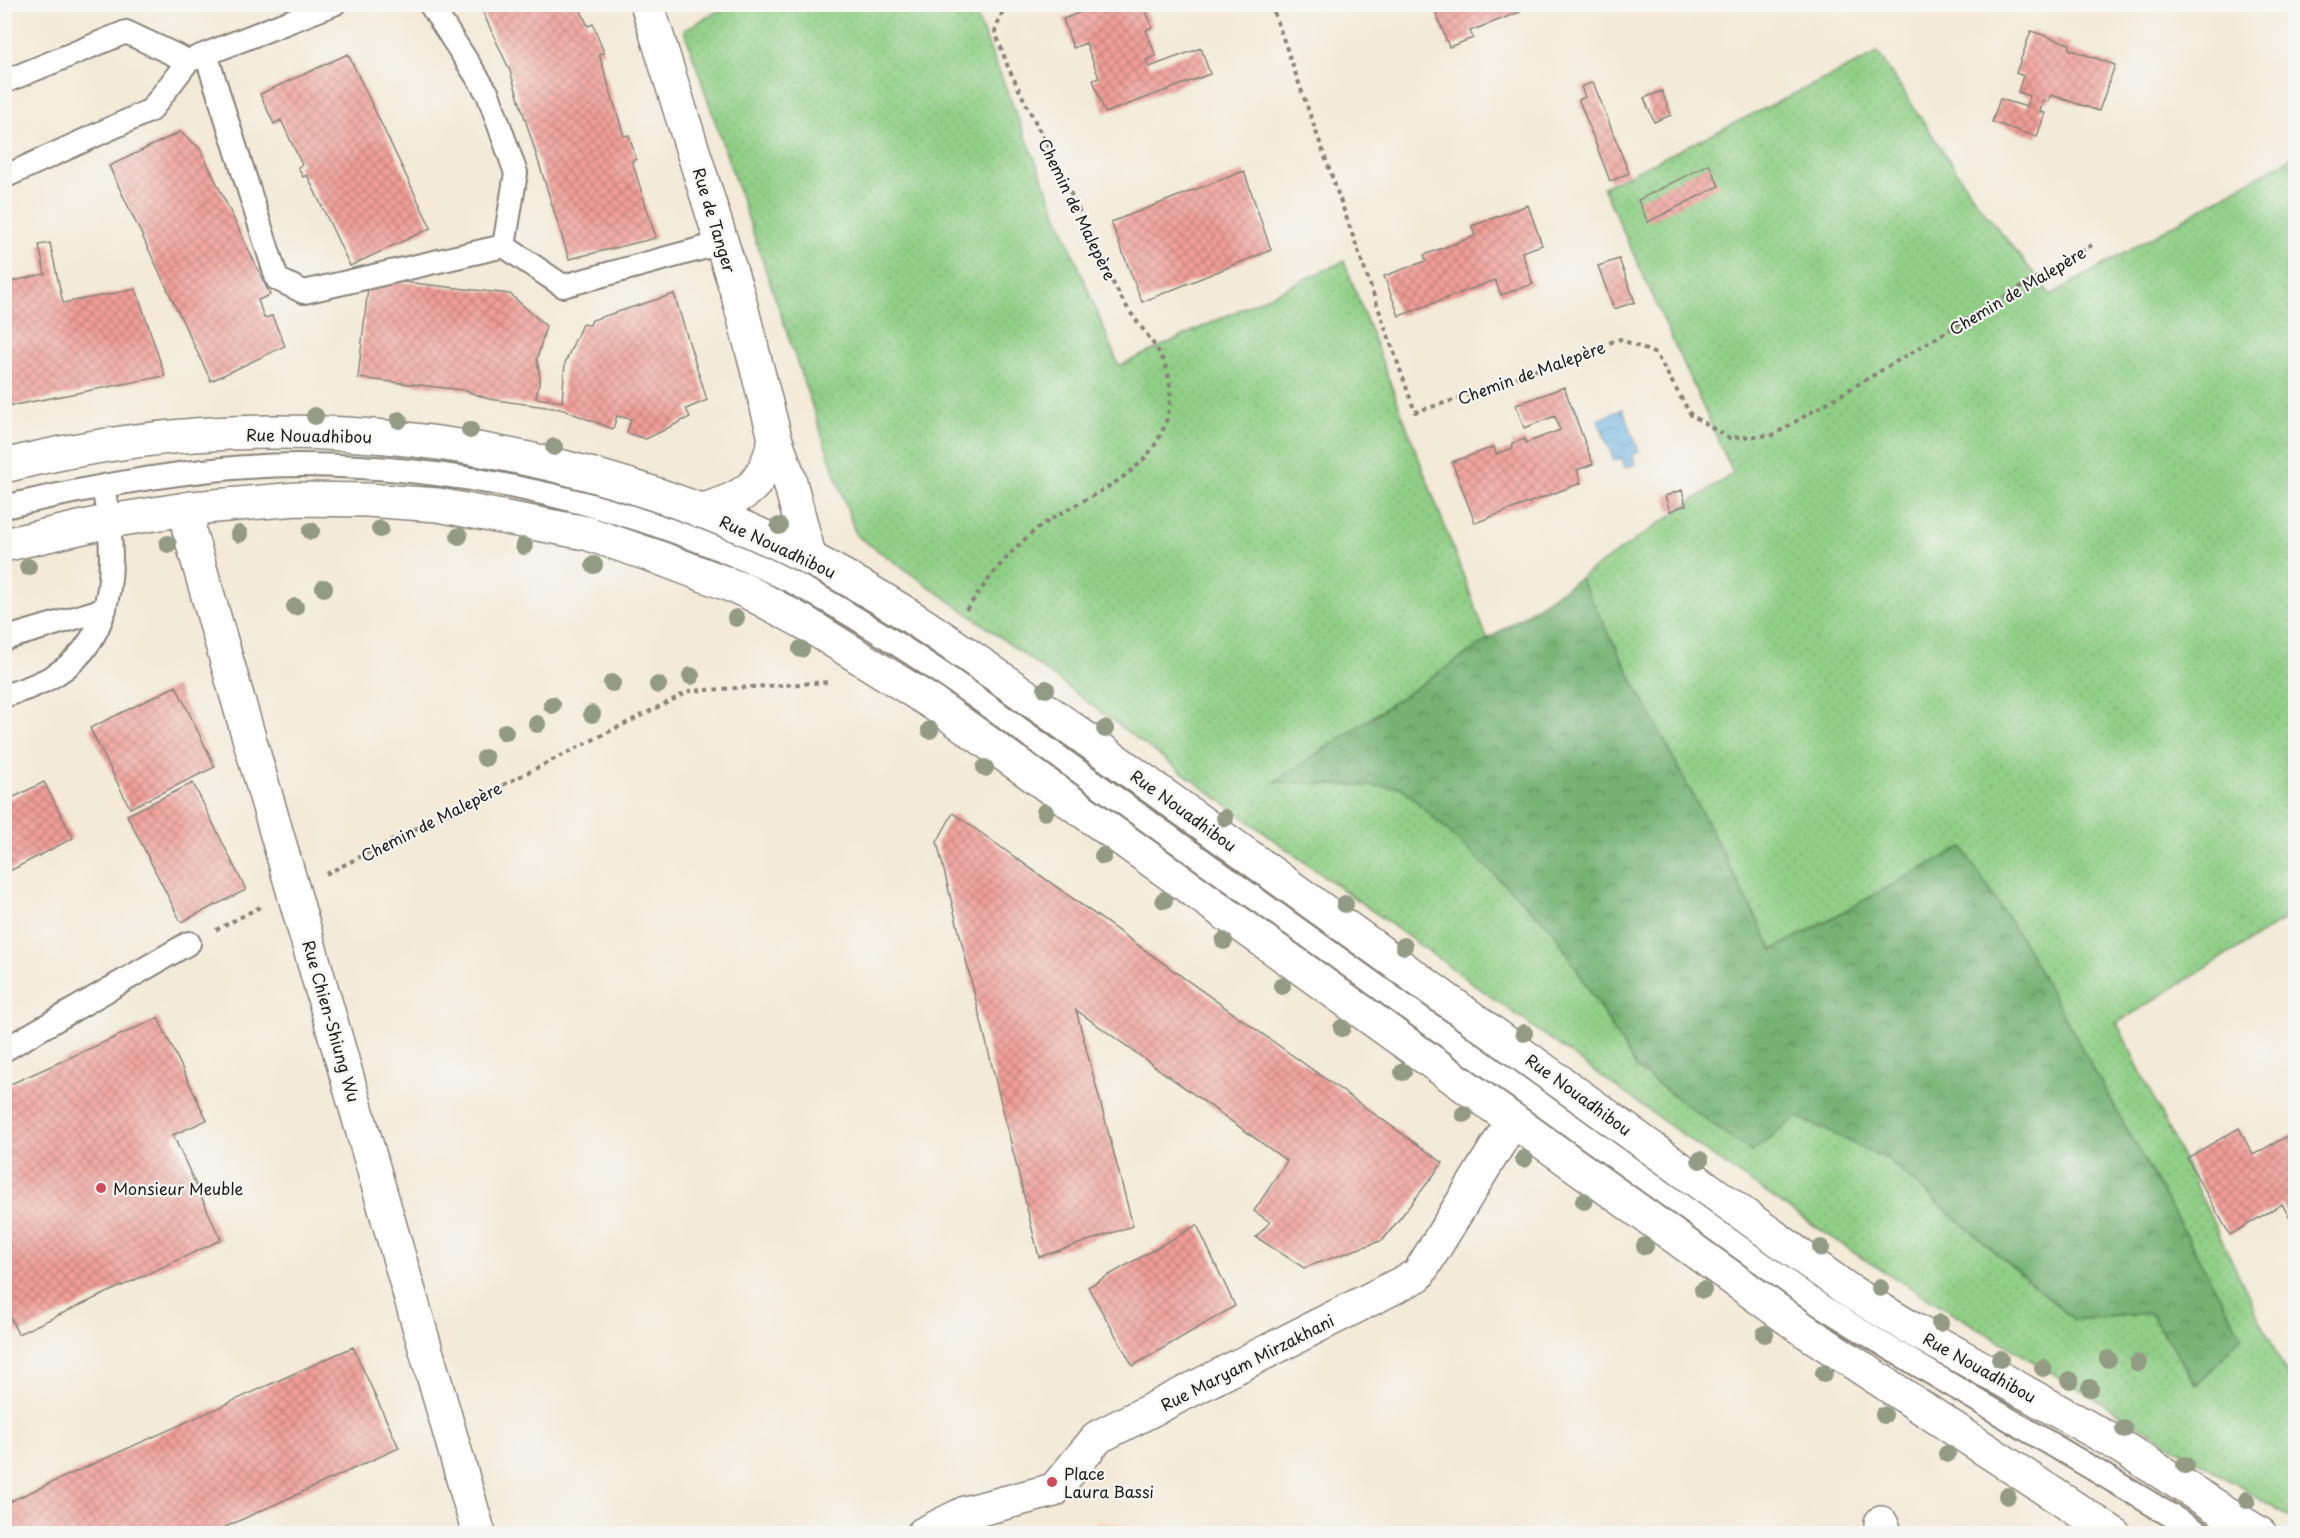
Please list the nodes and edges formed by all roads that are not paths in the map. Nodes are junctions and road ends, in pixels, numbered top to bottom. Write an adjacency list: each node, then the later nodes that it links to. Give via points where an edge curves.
1 (334, 4): 4 (lane)
2 (430, 4): 8 (lane, via 488,94 516,174)
3 (647, 4): 7 (street, Rue de Tanger)
4 (197, 57): 5 (lane, via 126,32); 6 (lane, via 151,110); 8 (lane, via 277,279 304,292)
5 (4, 82)
6 (4, 177)
7 (722, 243): 8 (lane, via 563,286); 9 (street, Rue de Tanger)
8 (504, 246)
9 (775, 438): 14 (street, via 770,459 744,495); 17 (street, Rue de Tanger)
10 (4, 466): 14 (street, Rue Nouadhibou, via 118,443 202,435 360,435 443,442 573,468)
11 (103, 487): 12 (lane, Rue Nouadhibou); 15 (lane); 24 (lane, Rue Nouadhibou, via 298,465 444,475 590,503 657,525 792,582 913,654 1041,742 1820,1305 1910,1362)
12 (4, 507)
13 (192, 508): 15 (street); 23 (street, via 297,499 438,505 586,533 746,591 943,710); 26 (street, Rue Chien-Shiung Wu, via 189,530)
14 (700, 511): 17 (street, Rue Nouadhibou)
15 (110, 521): 16 (street); 18 (lane, via 111,566)
16 (4, 545)
17 (810, 559): 25 (street, Rue Nouadhibou, via 945,640 1071,728 1848,1290 2110,1440)
18 (105, 609): 19 (lane); 20 (lane, via 98,628 74,661 40,684)
19 (4, 639)
20 (4, 696)
21 (189, 943): 22 (lane)
22 (4, 1050)
23 (1513, 1120): 27 (street, Rue Maryam Mirzakhani, via 1418,1275 1098,1437 1054,1490 965,1513); 28 (street, via 1807,1332)
24 (2078, 1458): 25 (lane, Rue Nouadhibou); 29 (lane, Rue Nouadhibou)
25 (2252, 1529)
26 (479, 1533)
27 (923, 1533)
28 (2114, 1533)
29 (2201, 1533)

